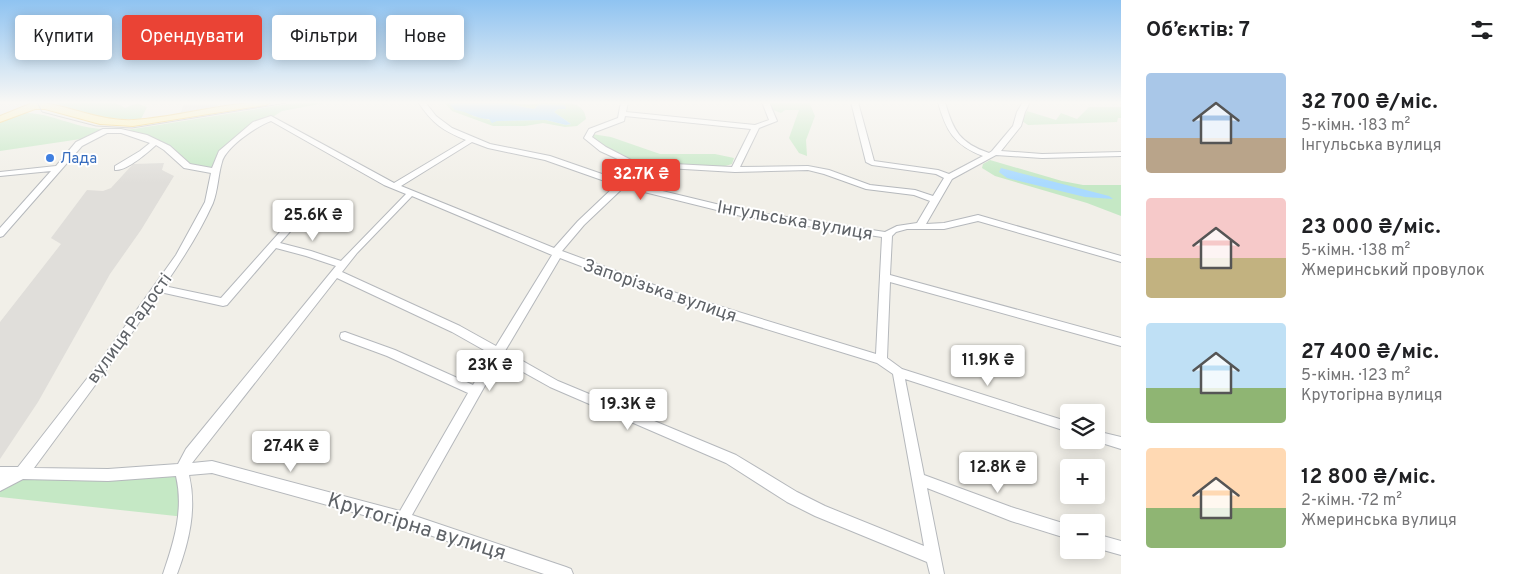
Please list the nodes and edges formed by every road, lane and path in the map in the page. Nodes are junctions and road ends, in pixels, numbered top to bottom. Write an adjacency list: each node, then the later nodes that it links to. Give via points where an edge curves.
1 (250, 129): 16 (street, вулиця Радості, via 223,152)
2 (291, 129): 20 (street, Запорізька вулиця)
3 (449, 129): 9 (street, Інгульська вулиця)
4 (598, 129): 15 (street, via 592,131 589,139 633,164)
5 (755, 129): 15 (street)
6 (861, 129): 18 (street, via 872,163 938,172)
7 (952, 129): 11 (street, via 958,141 969,149)
8 (1015, 129): 11 (street)
9 (471, 140): 19 (street, Інгульська вулиця, via 560,162); 20 (street)
10 (155, 142): 13 (street, via 121,131 106,131 79,144); 14 (street); 16 (street, via 176,154 187,166)
11 (992, 154): 12 (street); 18 (street)
12 (1121, 154)
13 (57, 168): 17 (street); 25 (street)
14 (118, 168)
15 (735, 170): 22 (street, via 815,169 869,187 915,193)
16 (215, 171): 32 (street, вулиця Радості, via 206,209 180,256)
17 (0, 174)
18 (949, 177): 22 (street)
19 (622, 184): 26 (street, Інгульська вулиця, via 741,213); 28 (street, via 581,223)
20 (395, 186): 21 (street, Запорізька вулиця)
21 (411, 193): 28 (street, Запорізька вулиця); 30 (street)
22 (935, 200): 24 (street)
23 (307, 206): 27 (street)
24 (920, 226): 26 (street, Інгульська вулиця, via 900,227); 29 (street, Інгульська вулиця, via 946,226 978,218)
25 (0, 234)
26 (887, 235): 31 (street)
27 (275, 245): 30 (street, via 308,253); 32 (street, via 223,302)
28 (557, 253): 35 (street); 36 (street, Запорізька вулиця, via 669,295)
29 (1121, 259)
30 (338, 269): 35 (street); 42 (street, via 190,453)
31 (885, 277): 34 (street); 36 (street)
32 (157, 288): 44 (street, вулиця Радості)
33 (345, 336): 38 (street)
34 (1121, 342)
35 (497, 352): 38 (street); 51 (street, via 554,384 731,459 820,510)
36 (881, 360): 37 (street, Запорізька вулиця)
37 (898, 372): 39 (street, Запорізька вулиця); 45 (street)
38 (475, 391): 47 (street)
39 (1060, 424)
40 (1105, 439): 41 (street)
41 (1121, 444)
42 (181, 470): 44 (street, Крутогірна вулиця, via 96,476); 47 (street, Крутогірна вулиця, via 204,466 233,471); 52 (street, via 186,486 186,517)
43 (0, 473): 44 (street, Крутогірна вулиця)
44 (22, 473): 46 (street)
45 (920, 479): 48 (street); 51 (street)
46 (0, 485)
47 (403, 519): 53 (street, Крутогірна вулиця)
48 (1060, 529)
49 (1105, 543): 50 (street)
50 (1121, 548)
51 (934, 557): 54 (street)
52 (170, 574)
53 (566, 574)
54 (937, 574)

